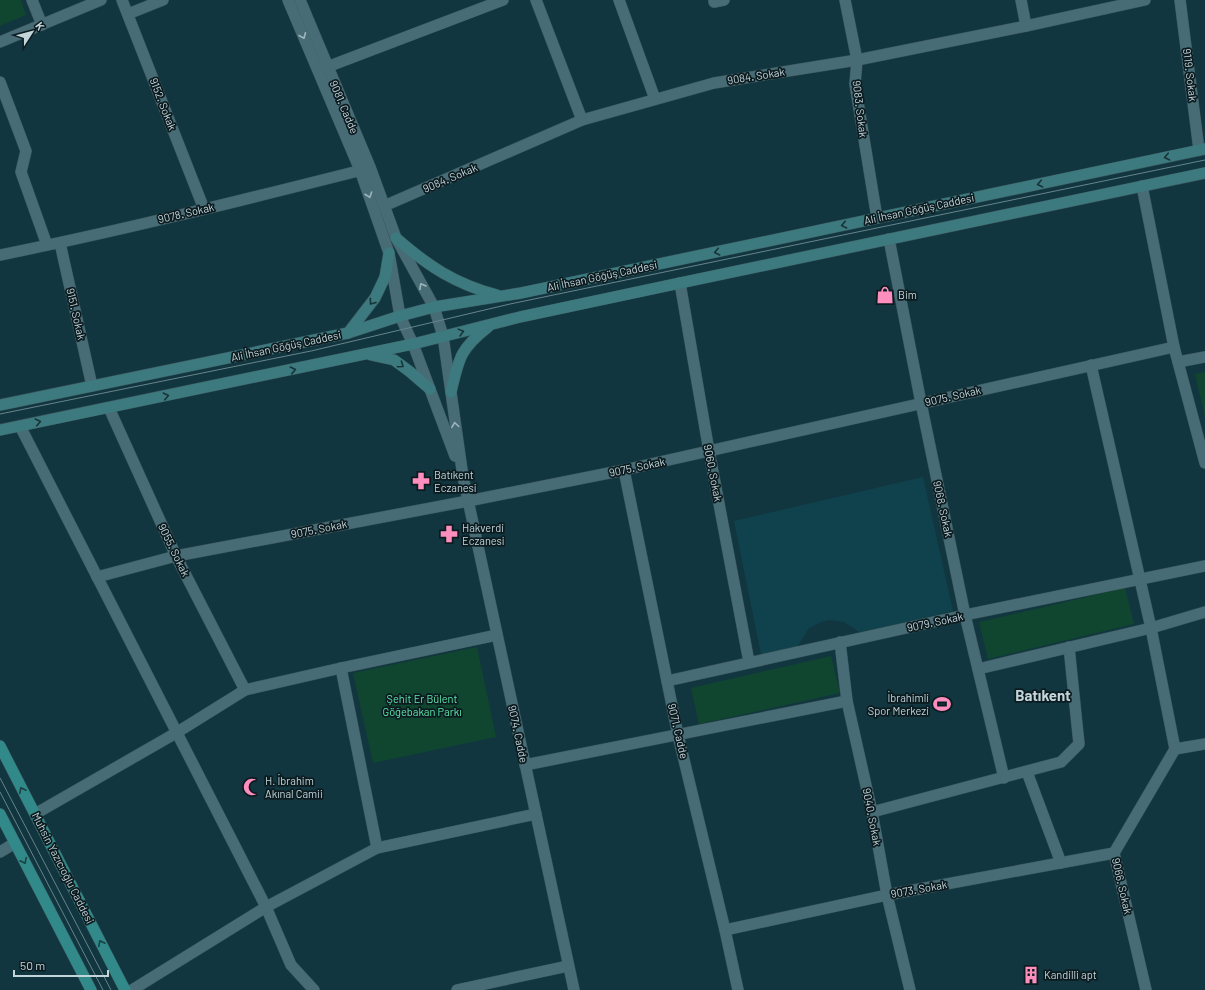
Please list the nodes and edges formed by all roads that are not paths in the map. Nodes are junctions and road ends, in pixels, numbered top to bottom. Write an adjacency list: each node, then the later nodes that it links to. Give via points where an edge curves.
1 (32, 0): 17 (street)
2 (101, 0): 17 (street)
3 (122, 0): 16 (street, 9152. Sokak)
4 (163, 0): 16 (street)
5 (288, 0): 26 (street, one-way to 26)
6 (300, 0): 21 (street, 9081. Cadde)
7 (503, 0): 21 (street)
8 (536, 0): 24 (street)
9 (619, 0): 23 (street)
10 (714, 0): 11 (street)
11 (724, 0)
12 (846, 0): 20 (street, 9083. Sokak)
13 (1021, 0): 18 (street)
14 (1145, 0): 18 (street, 9084. Sokak)
15 (1180, 0): 25 (street, 9119. Sokak)
16 (128, 14): 29 (street, 9152. Sokak)
17 (42, 25): 19 (street)
18 (1026, 26): 20 (street, 9084. Sokak)
19 (0, 42)
20 (857, 60): 23 (street, 9084. Sokak, via 714,83); 31 (street, 9083. Sokak, via 855,84)
21 (327, 67): 26 (street, 9081. Cadde)
22 (0, 82): 35 (street, via 26,151 21,172)
23 (655, 99): 24 (street, 9084. Sokak)
24 (582, 120): 30 (street, 9084. Sokak)
25 (1202, 150): 31 (main road, Ali İhsan Göğüş Caddesi, one-way to 31)
26 (365, 169): 29 (street, 9078. Sokak); 30 (street, 9081. Cadde); 36 (street, one-way to 36)
27 (1205, 173): 28 (main road, Ali İhsan Göğüş Caddesi)
28 (1142, 186): 33 (main road, Ali İhsan Göğüş Caddesi); 46 (street)
29 (204, 209): 34 (street, 9078. Sokak)
30 (385, 210): 32 (street, 9081. Cadde)
31 (877, 218): 39 (main road, Ali İhsan Göğüş Caddesi, one-way to 39)
32 (396, 238): 39 (main road, via 414,254 453,280 476,290); 40 (street, 9081. Cadde, one-way to 32)
33 (889, 239): 38 (main road, Ali İhsan Göğüş Caddesi); 54 (street, 9068. Sokak)
34 (60, 243): 35 (street, 9078. Sokak); 51 (street, 9151. Sokak)
35 (47, 245): 37 (street, 9078. Sokak)
36 (389, 253): 41 (street); 43 (main road, one-way to 43, via 385,277 376,298)
37 (0, 255)
38 (680, 282): 42 (main road, Ali İhsan Göğüş Caddesi); 59 (street, 9060. Sokak)
39 (502, 296): 40 (main road, Ali İhsan Göğüş Caddesi)
40 (434, 307): 41 (main road, Ali İhsan Göğüş Caddesi); 44 (street, 9081. Cadde)
41 (400, 316): 43 (main road, Ali İhsan Göğüş Caddesi); 45 (street)
42 (492, 324): 44 (main road, Ali İhsan Göğüş Caddesi, one-way to 42); 53 (main road, via 465,348)
43 (348, 333): 51 (main road, Ali İhsan Göğüş Caddesi)
44 (443, 336): 45 (main road, Ali İhsan Göğüş Caddesi); 53 (street, 9081. Cadde)
45 (413, 344): 47 (main road, Ali İhsan Göğüş Caddesi); 52 (street)
46 (1174, 347): 49 (street); 50 (street, 9075. Sokak)
47 (365, 354): 52 (main road, one-way to 52, via 394,360); 56 (main road, Ali İhsan Göğüş Caddesi, one-way to 47)
48 (1205, 357): 49 (street)
49 (1178, 362): 60 (street)
50 (1091, 365): 54 (street, 9075. Sokak); 67 (street)
51 (92, 386): 55 (main road, Ali İhsan Göğüş Caddesi)
52 (430, 389): 62 (street)
53 (451, 392): 62 (street, 9081. Cadde, one-way to 53)
54 (921, 403): 59 (street, 9075. Sokak); 69 (street, 9068. Sokak)
55 (0, 405)
56 (109, 408): 57 (main road, Ali İhsan Göğüş Caddesi, one-way to 56); 64 (street, 9055. Sokak)
57 (20, 426): 58 (main road, Ali İhsan Göğüş Caddesi); 66 (street)
58 (0, 430)
59 (709, 451): 61 (street, 9075. Sokak); 74 (street, 9060. Sokak)
60 (1205, 463)
61 (624, 470): 63 (street, 9075. Sokak); 77 (street, 9071. Cadde)
62 (463, 477): 63 (street, 9074. Cadde)
63 (468, 501): 64 (street, 9075. Sokak); 71 (street, 9074. Cadde)
64 (176, 556): 66 (street, 9075. Sokak); 78 (street, 9055. Sokak)
65 (1205, 566): 67 (street, 9079. Sokak)
66 (97, 577): 80 (street)
67 (1140, 579): 69 (street, 9079. Sokak); 70 (street)
68 (1205, 612): 70 (street)
69 (965, 615): 72 (street, 9079. Sokak); 76 (street, 9068. Sokak)
70 (1151, 628): 73 (street); 84 (street)
71 (497, 636): 75 (street); 85 (street, 9074. Cadde)
72 (840, 642): 74 (street, 9079. Sokak); 79 (street, 9040. Sokak)
73 (1069, 647): 76 (street); 86 (street, via 1079,744 1061,762)
74 (749, 662): 77 (street, 9079. Sokak)
75 (341, 668): 78 (street); 93 (street)
76 (978, 669): 87 (street, 9068. Sokak)
77 (667, 680): 81 (street, 9071. Cadde)
78 (246, 690): 80 (street)
79 (847, 701): 81 (street); 88 (street, 9040. Sokak)
80 (176, 733): 90 (street); 98 (street)
81 (678, 735): 85 (street); 99 (street, 9071. Cadde)
82 (1205, 744): 84 (street)
83 (0, 746): 90 (main road, Muhsin Yazıcıoğlu Caddesi, one-way to 83)
84 (1175, 749): 95 (street, 9066. Sokak)
85 (525, 765): 91 (street, 9074. Cadde)
86 (1027, 772): 87 (street); 96 (street)
87 (1004, 778): 88 (street)
88 (872, 812): 97 (street, 9040. Sokak)
89 (0, 814): 92 (main road)
90 (35, 814): 102 (main road, Muhsin Yazıcıoğlu Caddesi, one-way to 90)
91 (536, 814): 93 (street); 100 (street, 9074. Cadde)
92 (15, 842): 94 (street); 101 (main road, one-way to 101)
93 (377, 848): 98 (street)
94 (0, 852)
95 (1114, 853): 96 (street, 9073. Sokak); 109 (street, 9066. Sokak)
96 (1061, 863): 97 (street, 9073. Sokak)
97 (887, 895): 99 (street, 9073. Sokak); 108 (street, 9040. Sokak)
98 (266, 907): 103 (street); 104 (street, via 291,965)
99 (725, 930): 107 (street, 9071. Cadde)
100 (568, 966): 105 (street); 106 (street, 9074. Cadde)
101 (91, 990)
102 (125, 990)
103 (132, 990)
104 (314, 990)
105 (457, 990)
106 (574, 990)
107 (738, 990)
108 (910, 990)
109 (1146, 990)

